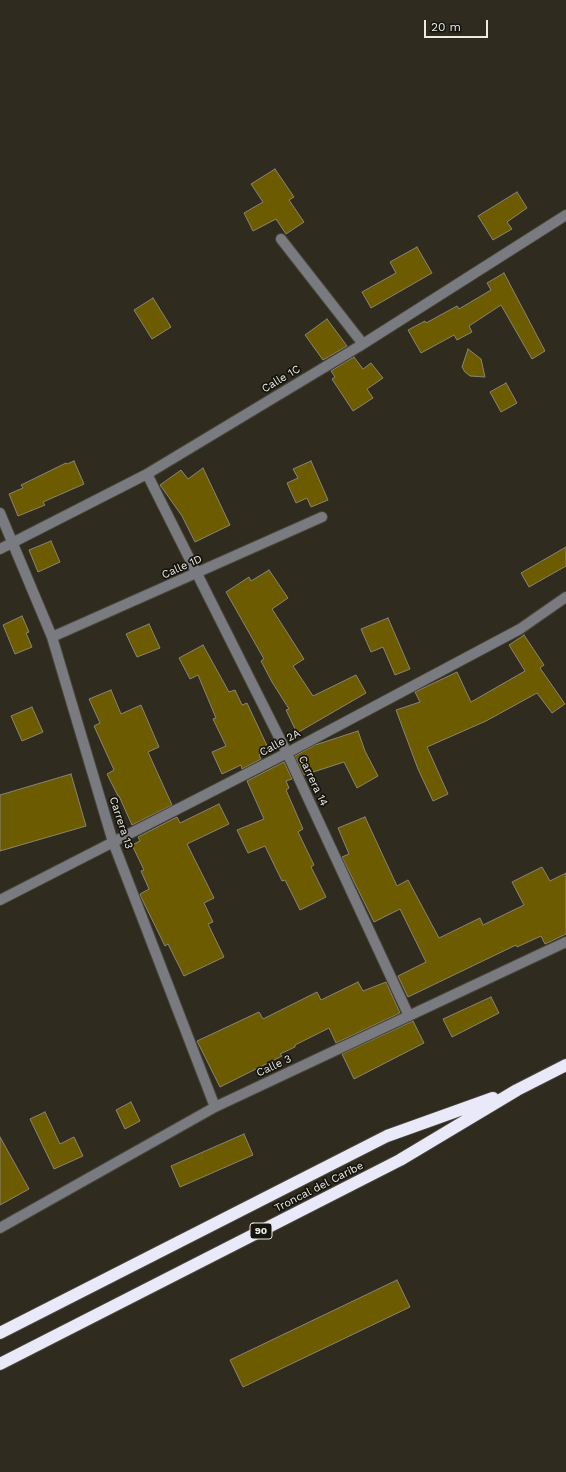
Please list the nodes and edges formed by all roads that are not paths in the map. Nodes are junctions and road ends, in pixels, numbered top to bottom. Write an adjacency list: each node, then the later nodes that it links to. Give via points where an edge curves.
1 (566, 215): 3 (street, Calle 1C)
2 (281, 239): 3 (street)
3 (363, 344): 4 (street, Calle 1C)
4 (147, 474): 7 (street, Calle 1C); 9 (street, Carrera 14)
5 (0, 513): 7 (street, Carrera 13)
6 (322, 517): 9 (street, Calle 1D)
7 (12, 544): 8 (street, Calle 1C); 11 (street, Carrera 13)
8 (0, 549)
9 (196, 574): 11 (street, Calle 1D); 12 (street, Carrera 14)
10 (566, 597): 12 (street, Calle 2A, via 520,628)
11 (52, 637): 13 (street, Carrera 13)
12 (287, 753): 13 (street, Calle 2A); 16 (street, Carrera 14)
13 (113, 842): 14 (street, Calle 2A); 19 (street, Carrera 13)
14 (0, 900)
15 (566, 942): 16 (street, Calle 3)
16 (409, 1016): 19 (street, Calle 3)
17 (566, 1065): 18 (highway, Troncal del Caribe / 90)
18 (517, 1090): 21 (highway, Troncal del Caribe / 90, via 387,1136); 22 (highway, Troncal del Caribe / 90, via 400,1160)
19 (215, 1107): 20 (street, Calle 3)
20 (0, 1228)
21 (0, 1333)
22 (0, 1364)

